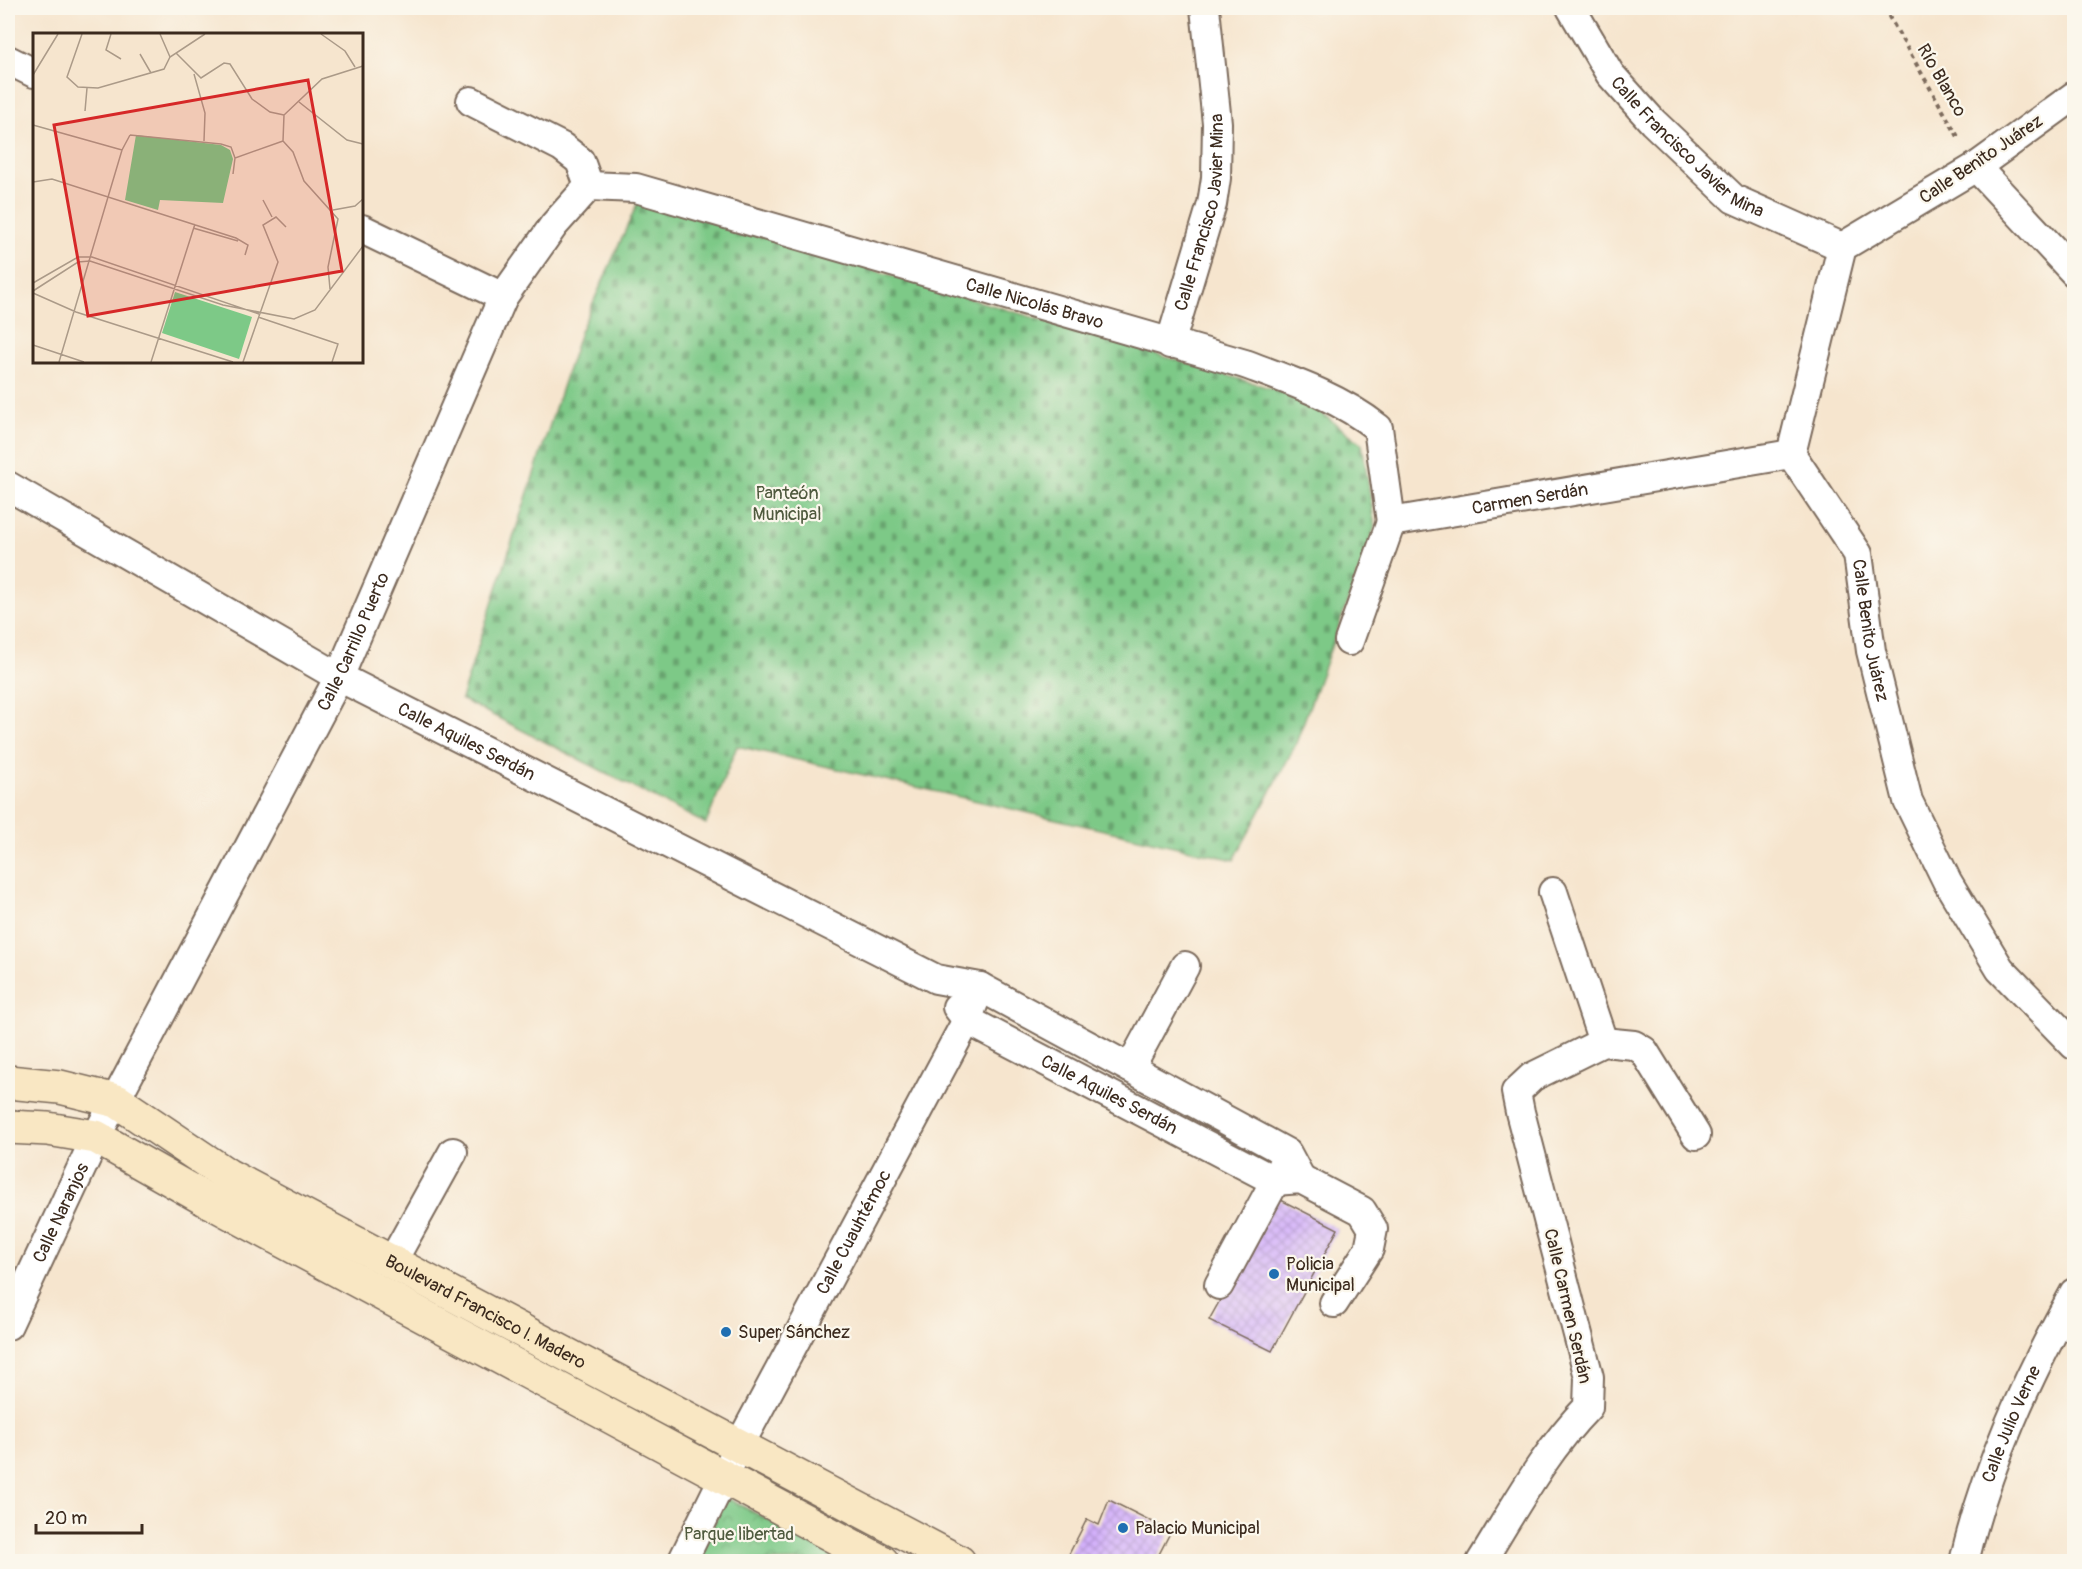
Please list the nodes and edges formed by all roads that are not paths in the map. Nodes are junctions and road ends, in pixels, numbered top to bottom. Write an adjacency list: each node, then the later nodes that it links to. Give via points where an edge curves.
1 (1205, 8): 13 (street, Calle Francisco Javier Mina, via 1217,123 1215,178 1212,204)
2 (1571, 8): 10 (street, Calle Francisco Javier Mina, via 1610,74 1653,122 1734,199)
3 (8, 60): 4 (street)
4 (33, 72)
5 (2074, 96): 7 (street, Calle Benito Juárez)
6 (471, 101): 8 (street, via 562,147 580,160)
7 (1976, 167): 10 (street, Calle Benito Juárez); 11 (street)
8 (589, 186): 12 (street, Calle Carrillo Puerto, via 554,225); 13 (street, Calle Nicolás Bravo, via 636,188)
9 (363, 229): 12 (street)
10 (1842, 247): 14 (street)
11 (2074, 272)
12 (503, 297): 18 (street, Calle Carrillo Puerto)
13 (1170, 344): 16 (street, Calle Nicolás Bravo, via 1245,364 1304,386 1358,412 1378,428)
14 (1791, 454): 16 (street, Carmen Serdán); 25 (street, Calle Benito Juárez, via 1858,554 1871,651 1908,801 1947,881 2000,969)
15 (8, 486): 18 (street, Calle Aquiles Serdán)
16 (1391, 522): 17 (street)
17 (1349, 640)
18 (339, 677): 21 (street, Calle Aquiles Serdán); 28 (street, Calle Carrillo Puerto)
19 (1553, 892): 24 (street)
20 (1185, 966): 26 (street)
21 (936, 978): 22 (street, Calle Aquiles Serdán); 23 (street, Calle Aquiles Serdán)
22 (980, 987): 23 (street, Calle Cuauhtémoc); 26 (street, Calle Aquiles Serdán)
23 (967, 1020): 33 (street, Calle Aquiles Serdán); 39 (street, Calle Cuauhtémoc)
24 (1604, 1042): 30 (street, via 1634,1045 1644,1051); 44 (street, Calle Carmen Serdán, via 1532,1077 1516,1092 1589,1377 1588,1407 1567,1428 1535,1474)
25 (2074, 1045)
26 (1130, 1068): 33 (street, Calle Aquiles Serdán, via 1287,1153)
27 (8, 1082): 28 (street, Boulevard Francisco I. Madero, via 60,1087)
28 (117, 1101): 31 (street, Calle Naranjos); 34 (street, Boulevard Francisco I. Madero, via 227,1175)
29 (8, 1127): 31 (street, Boulevard Francisco I. Madero)
30 (1696, 1135)
31 (96, 1137): 38 (street, Calle Naranjos); 40 (street, Boulevard Francisco I. Madero)
32 (453, 1152): 34 (street)
33 (1288, 1180): 35 (street); 37 (street, Calle Aquiles Serdán, via 1362,1212 1372,1230 1369,1249)
34 (392, 1262): 39 (street, Boulevard Francisco I. Madero)
35 (1219, 1285)
36 (2074, 1293): 45 (street, Calle Julio Verne, via 2015,1410 1975,1515)
37 (1334, 1303)
38 (8, 1325)
39 (739, 1446): 40 (street, Calle Cuauhtémoc); 43 (street, Boulevard Francisco I. Madero)
40 (725, 1476): 41 (street, Calle Cuauhtémoc); 42 (street, Boulevard Francisco I. Madero)
41 (682, 1562)
42 (882, 1562)
43 (958, 1562)
44 (1481, 1562)
45 (1964, 1562)

